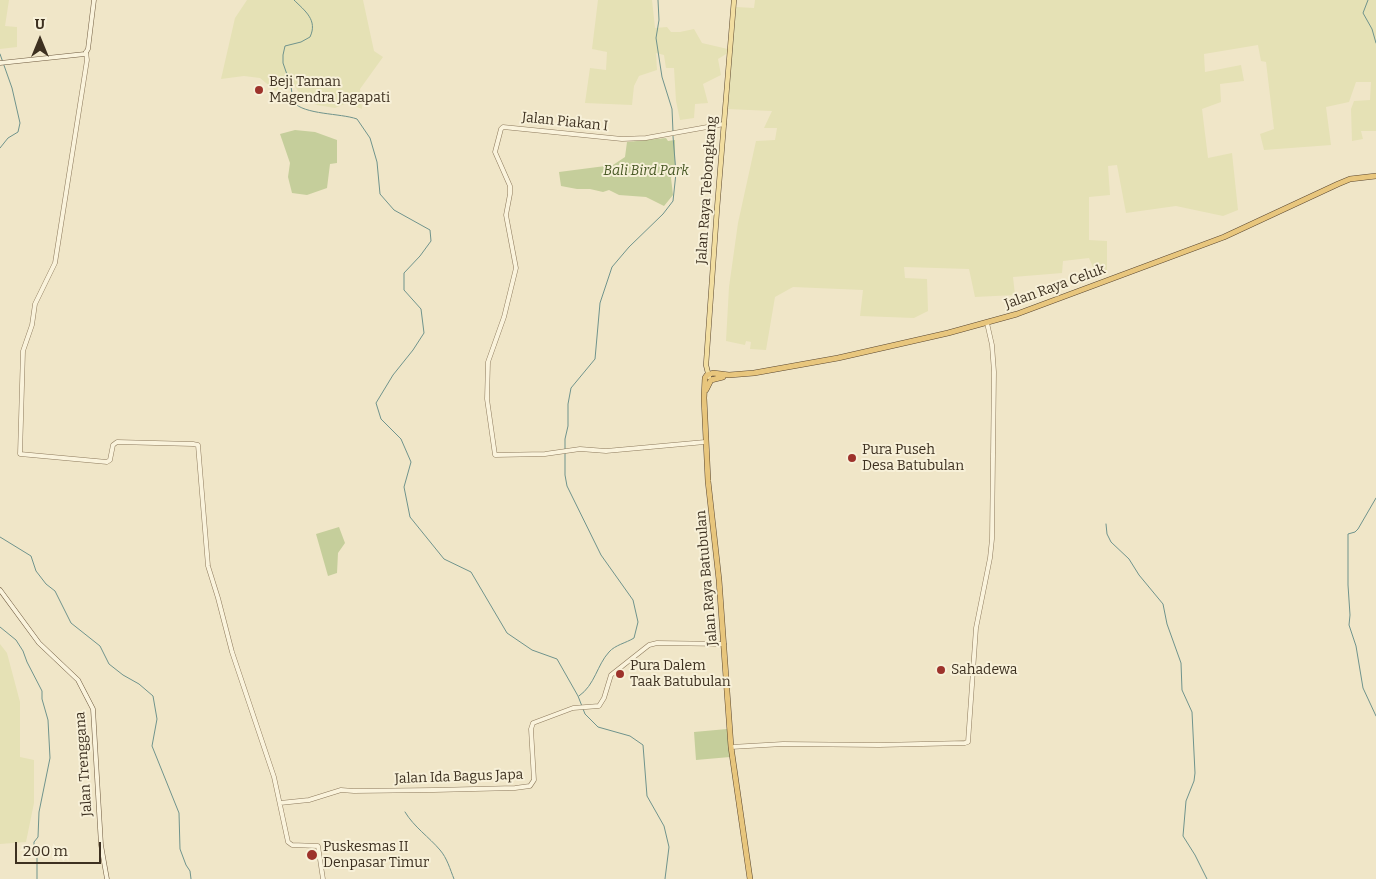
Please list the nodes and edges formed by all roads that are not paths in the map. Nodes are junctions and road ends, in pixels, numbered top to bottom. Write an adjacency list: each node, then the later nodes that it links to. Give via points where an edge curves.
1 (94, 0): 3 (street)
2 (734, 0): 5 (main road, Jalan Raya Tebongkang)
3 (86, 52): 4 (street, via 81,56); 16 (street, via 87,64 55,263 35,304 23,351 20,454 107,462 117,442 198,445 208,566)
4 (2, 63)
5 (724, 124): 8 (main road, Jalan Raya Tebongkang, via 706,359); 12 (street, Jalan Piakan I, via 646,138 622,139 506,127 501,129 495,152 510,186 506,215 516,268 488,362 487,399 495,455 584,449 606,451)
6 (1376, 176): 7 (highway, Jalan Raya Celuk, via 1338,184 1224,237 1031,310)
7 (987, 323): 9 (highway, Jalan Raya Celuk, via 780,370); 15 (street, via 994,380 992,539 976,628 968,742)
8 (708, 374): 9 (highway, Jalan Raya Celuk); 10 (main road, Jalan Raya Tebongkang); 11 (highway, Jalan Raya Batubulan)
9 (729, 375): 10 (highway, Jalan Raya Celuk)
10 (711, 380): 11 (highway, Jalan Raya Batubulan)
11 (704, 394): 12 (highway, Jalan Raya Batubulan)
12 (706, 442): 14 (highway, Jalan Raya Batubulan)
13 (0, 590): 17 (street, Jalan Trenggana, via 39,643 76,677 93,709 101,845)
14 (724, 644): 15 (highway, Jalan Raya Batubulan); 16 (street, Jalan Ida Bagus Japa, via 649,645 613,674 599,706 575,708 532,724 534,780 528,787 341,790 309,800)
15 (731, 746): 19 (highway, Jalan Raya Batubulan)
16 (280, 803): 18 (street, via 288,842 318,846)
17 (107, 879)
18 (323, 879)
19 (750, 879)

